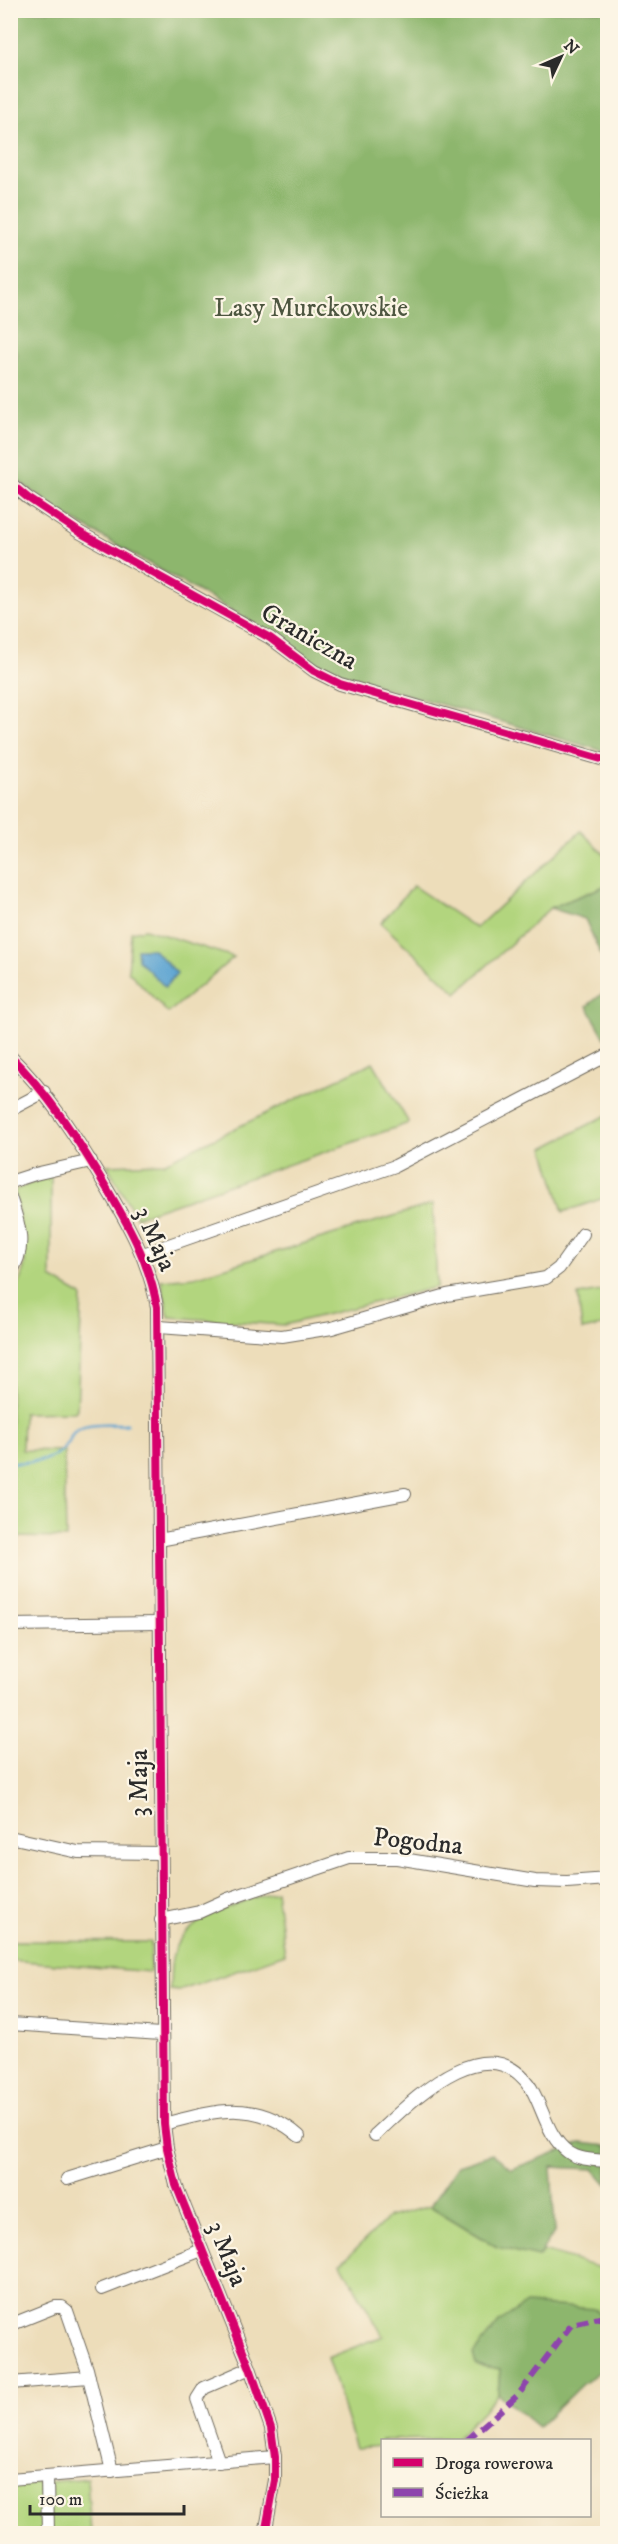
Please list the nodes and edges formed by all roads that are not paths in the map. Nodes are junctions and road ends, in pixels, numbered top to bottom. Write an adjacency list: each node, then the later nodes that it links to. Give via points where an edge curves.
1 (13, 485): 2 (street, Graniczna, via 79,532 270,638 314,671 340,684)
2 (608, 761)
3 (608, 1055): 11 (street, 3 Maja, via 395,1166)
4 (10, 1056): 5 (street, 3 Maja)
5 (44, 1092): 6 (street); 7 (street, 3 Maja)
6 (10, 1110)
7 (91, 1161): 8 (street); 11 (street, 3 Maja)
8 (10, 1182)
9 (10, 1197): 12 (street, via 21,1230 22,1248)
10 (583, 1234): 13 (street, via 559,1268 546,1278 447,1295 332,1328 282,1336)
11 (143, 1254): 13 (street, 3 Maja, via 154,1290)
12 (10, 1273)
13 (159, 1327): 15 (street, 3 Maja)
14 (405, 1494): 15 (street)
15 (159, 1540): 16 (street, 3 Maja)
16 (159, 1623): 17 (street); 19 (street, 3 Maja)
17 (10, 1625)
18 (10, 1838): 19 (street, 3 Maja, via 78,1852)
19 (160, 1853): 21 (street, 3 Maja)
20 (608, 1879): 21 (street, Pogodna, via 535,1881 398,1858 349,1858 200,1912)
21 (161, 1920): 23 (street, 3 Maja)
22 (10, 2024): 23 (street)
23 (161, 2034): 24 (street, 3 Maja)
24 (164, 2124): 26 (street, via 234,2109 271,2117); 27 (street, 3 Maja)
25 (375, 2135): 28 (street, via 436,2082 452,2073 494,2062 516,2070 525,2080 567,2151 584,2159)
26 (299, 2136)
27 (167, 2148): 29 (street); 30 (street, 3 Maja, via 176,2185)
28 (608, 2161)
29 (67, 2179)
30 (202, 2250): 31 (street, 3 Maja); 33 (street, 3 Maja)
31 (102, 2289)
32 (10, 2325): 34 (street, via 62,2307)
33 (250, 2368): 36 (street, 3 Maja, via 271,2428); 37 (street, via 198,2393)
34 (90, 2377): 35 (street); 38 (street)
35 (10, 2383)
36 (275, 2457): 37 (street); 42 (street, 3 Maja)
37 (219, 2462): 38 (street)
38 (112, 2471): 39 (street)
39 (47, 2476): 40 (street); 41 (street)
40 (10, 2479)
41 (48, 2534)
42 (265, 2534)

